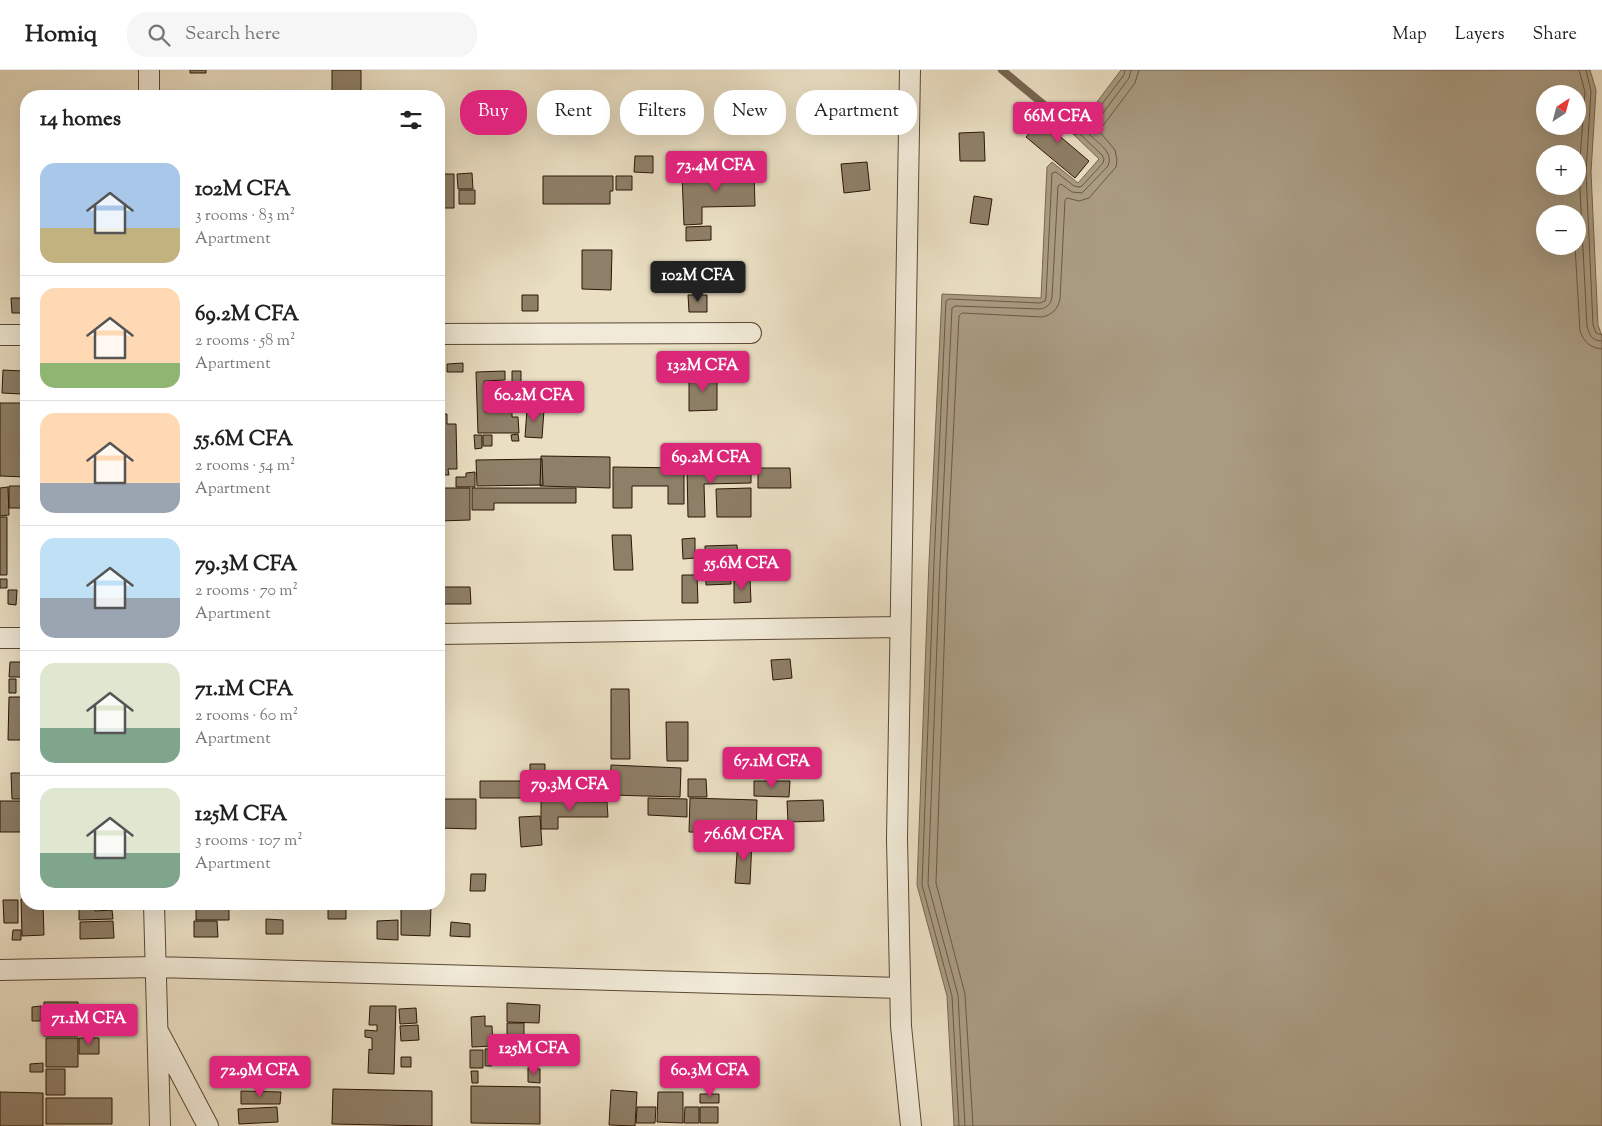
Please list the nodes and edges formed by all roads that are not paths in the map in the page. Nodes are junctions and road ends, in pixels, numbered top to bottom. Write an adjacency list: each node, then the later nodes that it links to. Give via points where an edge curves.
1 (149, 70): 3 (street)
2 (910, 70): 8 (street)
3 (149, 90)
4 (751, 333): 5 (street)
5 (445, 334)
6 (0, 335): 7 (street)
7 (20, 335)
8 (900, 627): 9 (street); 15 (street, via 897,840)
9 (445, 634)
10 (0, 638): 11 (street)
11 (20, 638)
12 (154, 910): 13 (street)
13 (155, 967): 14 (street); 15 (street); 16 (street)
14 (0, 970)
15 (900, 988): 19 (street)
16 (157, 1029): 17 (street); 18 (street)
17 (160, 1126)
18 (208, 1126)
19 (911, 1126)

